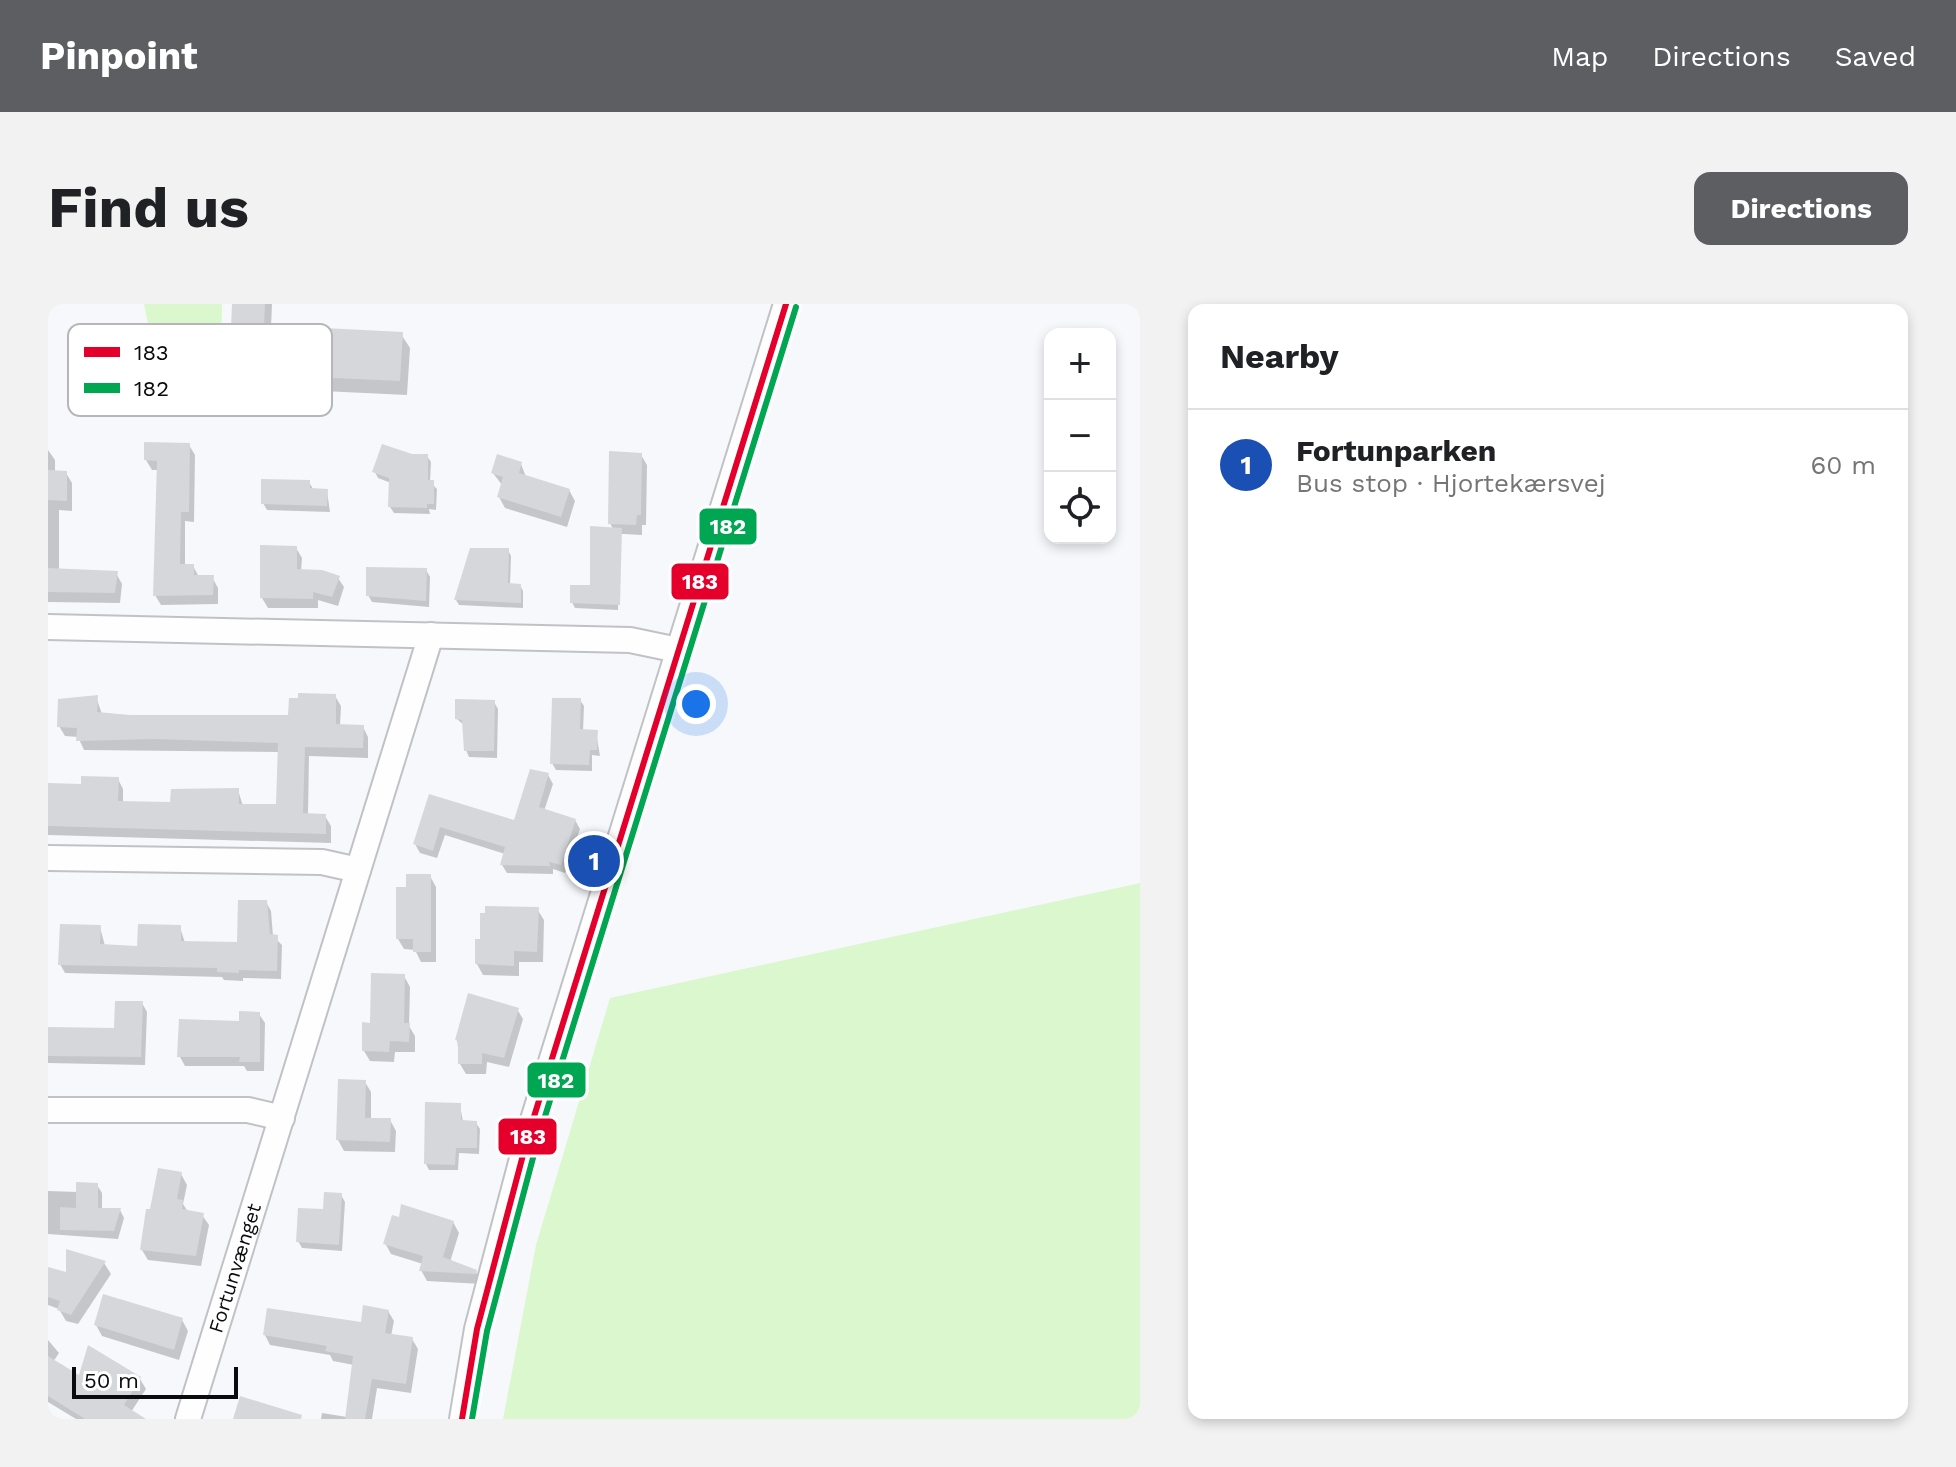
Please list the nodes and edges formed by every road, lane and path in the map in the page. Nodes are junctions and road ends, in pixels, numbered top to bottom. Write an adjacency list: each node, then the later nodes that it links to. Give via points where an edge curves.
1 (786, 304): 4 (street)
2 (48, 627): 3 (street)
3 (431, 635): 4 (street, via 630,640); 6 (street, Fortunvænget)
4 (678, 650): 10 (street, via 505,1213)
5 (48, 858): 6 (street, via 322,862)
6 (358, 870): 8 (street, Fortunvænget)
7 (48, 1110): 8 (street, via 248,1110)
8 (282, 1118): 9 (street, Fortunvænget)
9 (188, 1419)
10 (462, 1419)

